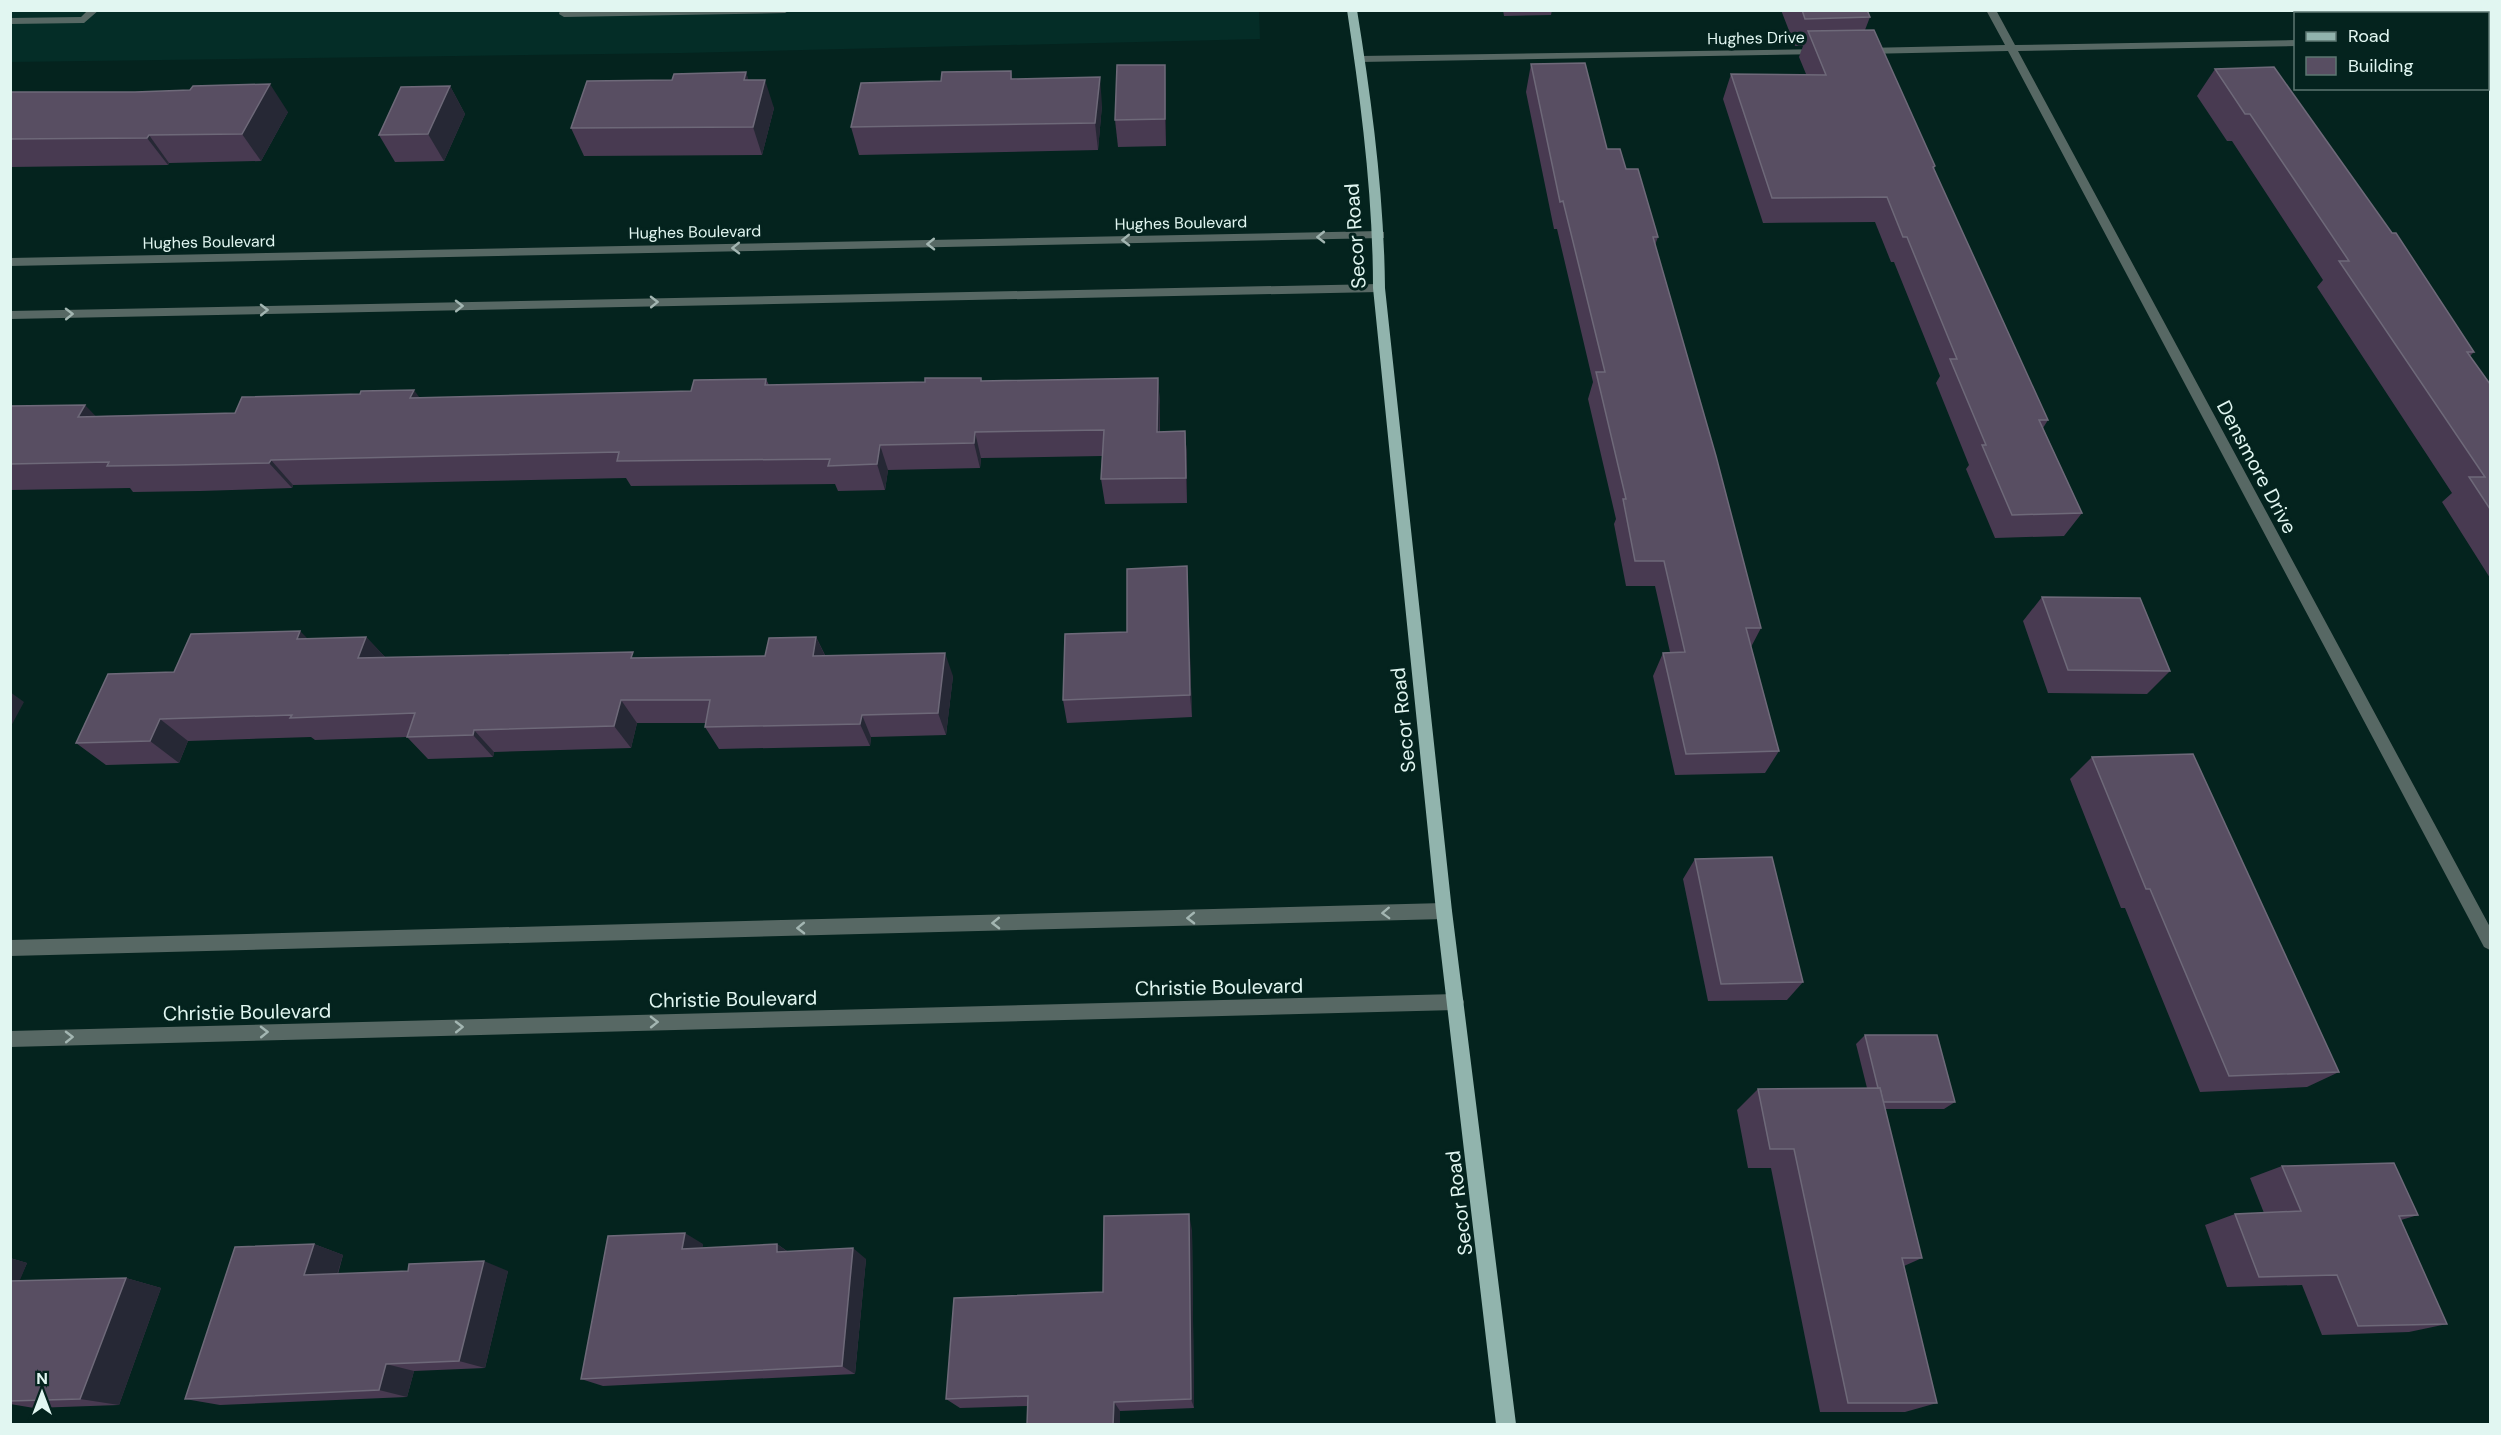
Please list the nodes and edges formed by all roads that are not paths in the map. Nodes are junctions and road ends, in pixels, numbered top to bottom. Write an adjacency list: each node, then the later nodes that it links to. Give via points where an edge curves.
1 (94, 10): 6 (street, via 84,20)
2 (785, 10): 5 (street)
3 (1352, 10): 11 (main road, Secor Road)
4 (1991, 10): 8 (street, Densmore Drive)
5 (565, 12)
6 (10, 21)
7 (2294, 43): 8 (street)
8 (2012, 49): 10 (street); 17 (street, Densmore Drive)
9 (1838, 52): 11 (street, Hughes Drive)
10 (1850, 52)
11 (1360, 59): 12 (main road, Secor Road)
12 (1380, 235): 13 (street, Hughes Boulevard, one-way to 13); 14 (main road, Secor Road)
13 (10, 262)
14 (1379, 288): 15 (street, one-way to 14); 16 (main road, Secor Road)
15 (10, 315)
16 (1444, 911): 18 (street, one-way to 18); 19 (main road, Secor Road)
17 (2490, 942)
18 (10, 948)
19 (1456, 1002): 20 (street, Christie Boulevard, one-way to 19); 21 (main road, Secor Road)
20 (10, 1039)
21 (1506, 1425)

